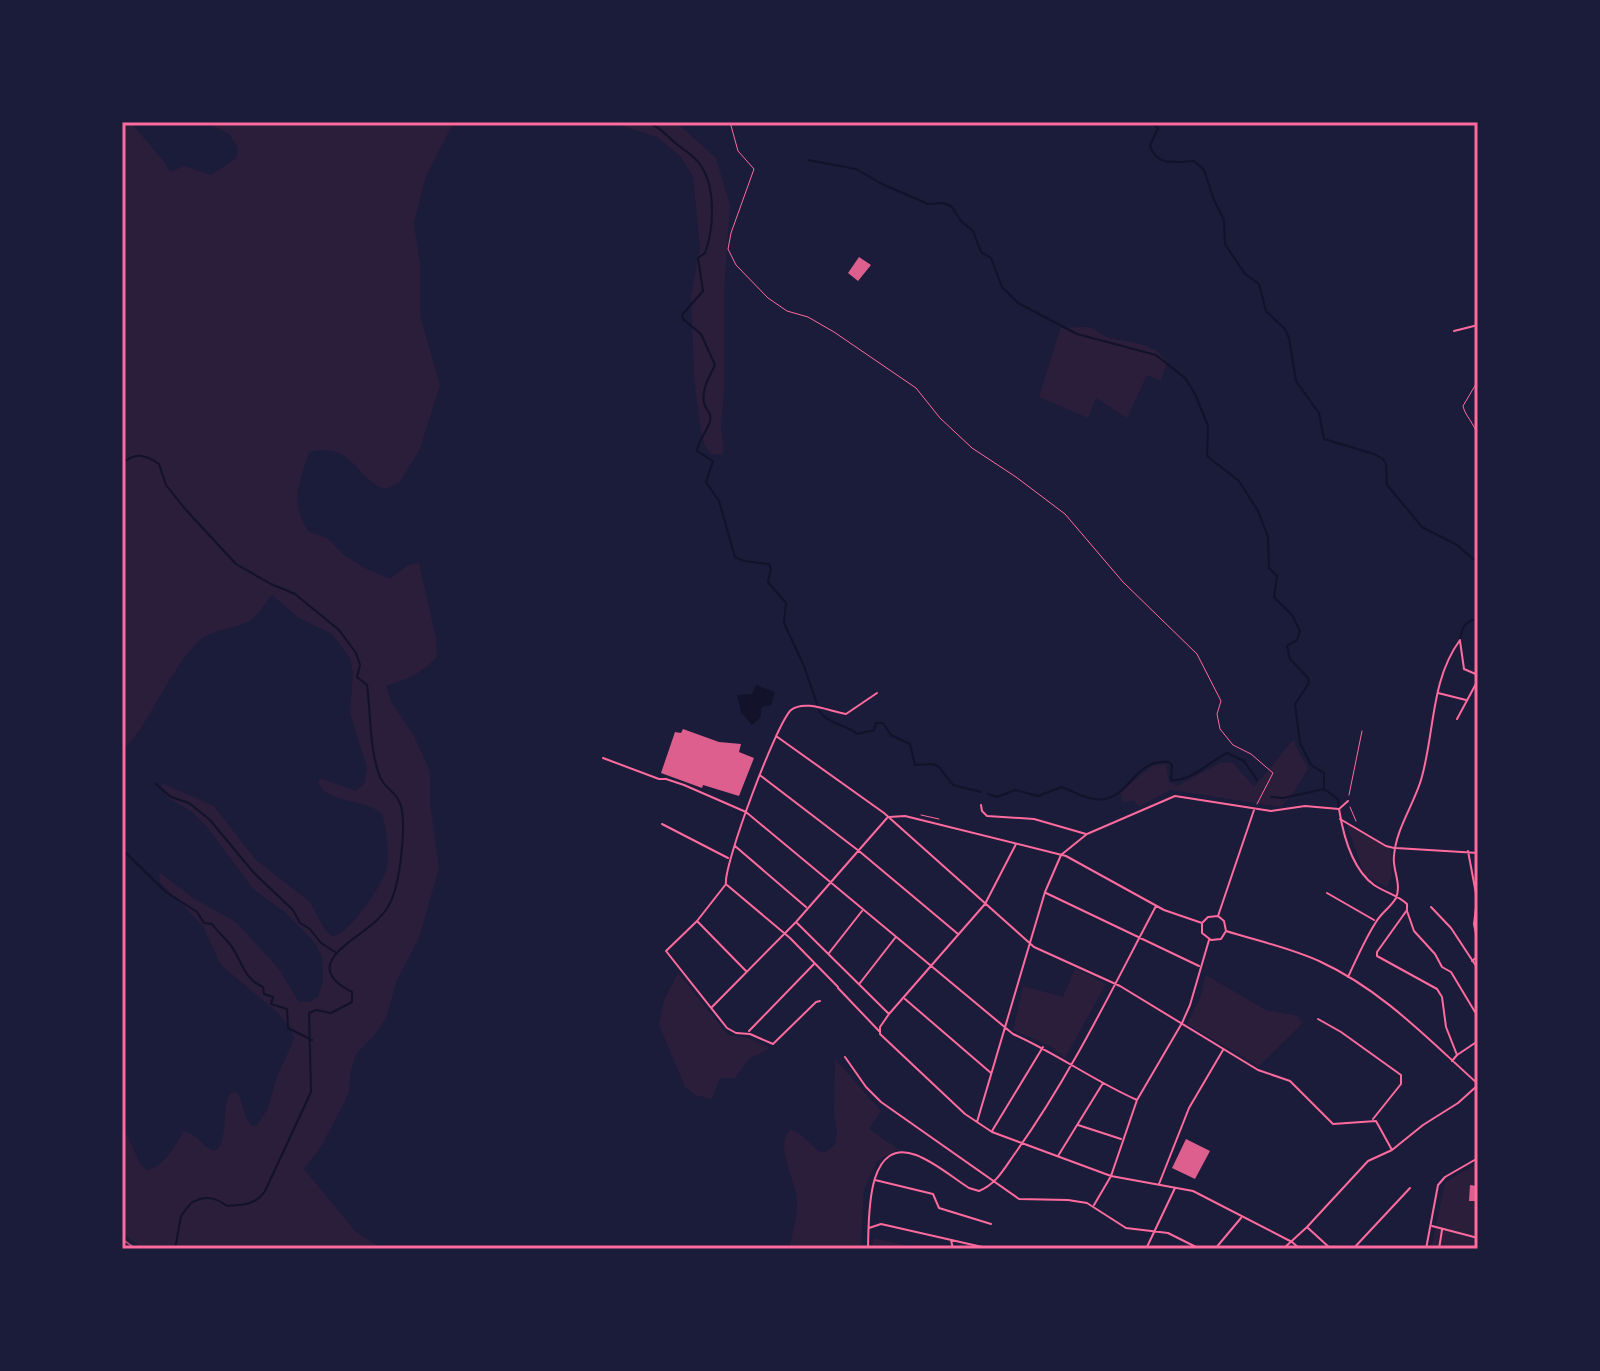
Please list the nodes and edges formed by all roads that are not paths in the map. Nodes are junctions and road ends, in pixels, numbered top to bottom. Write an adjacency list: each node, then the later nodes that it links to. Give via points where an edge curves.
1 (1478, 325): 2 (street)
2 (1454, 331)
3 (1478, 675): 6 (street, via 1464,669 1460,640 1444,664)
4 (1478, 680): 7 (street)
5 (877, 693): 9 (street, via 846,714 797,707)
6 (1437, 693): 7 (street); 23 (street, via 1423,772)
7 (1468, 700): 8 (street)
8 (1457, 719)
9 (776, 736): 11 (street); 17 (street)
10 (603, 758): 16 (street)
11 (761, 776): 16 (street); 24 (street)
12 (1348, 801): 15 (street)
13 (981, 805): 20 (street, via 987,816 1034,819)
14 (1254, 809): 15 (street); 20 (street, via 1179,796); 41 (street)
15 (1339, 809): 18 (street)
16 (746, 812): 22 (street); 29 (street)
17 (888, 817): 21 (street, via 905,816); 24 (street); 35 (street)
18 (1340, 819): 23 (street); 33 (street, via 1365,876)
19 (662, 824): 28 (street)
20 (1087, 834): 27 (street)
21 (1016, 844): 27 (street); 35 (street)
22 (734, 846): 28 (street); 38 (street)
23 (1395, 848): 25 (street); 33 (street)
24 (859, 851): 29 (street); 48 (street)
25 (1468, 851): 26 (street); 34 (street)
26 (1478, 853)
27 (1061, 855): 31 (street); 36 (street)
28 (729, 859): 30 (street)
29 (831, 883): 38 (street); 39 (street)
30 (726, 884): 42 (street); 47 (street)
31 (1045, 892): 49 (street); 52 (street)
32 (1327, 893): 43 (street)
33 (1396, 896): 40 (street, via 1406,902); 43 (street)
34 (1478, 899): 53 (street)
35 (985, 904): 48 (street); 52 (street)
36 (1156, 906): 45 (street); 49 (street)
37 (1431, 907): 56 (street)
38 (808, 908): 44 (street)
39 (863, 910): 50 (street); 54 (street)
40 (1407, 910): 69 (street, via 1415,933 1443,969 1453,973); 78 (street, via 1377,954 1437,989)
41 (1218, 916): 45 (street); 46 (street)
42 (697, 921): 61 (street); 67 (street, via 666,951)
43 (1376, 921): 62 (street)
44 (796, 922): 47 (street); 54 (street)
45 (1202, 923): 51 (street)
46 (1226, 931): 51 (street, via 1221,939); 62 (street, via 1305,955)
47 (784, 934): 57 (street); 61 (street)
48 (959, 935): 58 (street)
49 (1139, 936): 59 (street); 64 (street)
50 (896, 937): 58 (street); 63 (street)
51 (1209, 940): 59 (street)
52 (1030, 944): 64 (street); 72 (street)
53 (1478, 944)
54 (829, 954): 63 (street)
55 (1478, 956): 56 (street)
56 (1472, 961): 60 (street)
57 (815, 963): 73 (street); 74 (street)
58 (932, 966): 65 (street); 72 (street)
59 (1200, 967): 71 (street)
60 (1478, 969)
61 (747, 972): 67 (street)
62 (1348, 977): 80 (street, via 1395,1009)
63 (859, 984): 68 (street)
64 (1115, 984): 71 (street); 81 (street)
65 (904, 998): 68 (street); 82 (street)
66 (820, 1001): 74 (street, via 773,1044)
67 (711, 1008): 74 (street, via 730,1031)
68 (889, 1014): 73 (street)
69 (1478, 1017)
70 (1318, 1019): 86 (street, via 1401,1075 1401,1084)
71 (1182, 1023): 77 (street); 85 (street)
72 (1005, 1028): 76 (street); 82 (street)
73 (879, 1031): 87 (street)
74 (747, 1033)
75 (1478, 1045): 78 (street)
76 (1043, 1047): 81 (street); 89 (street)
77 (1224, 1049): 86 (street, via 1292,1083 1333,1124); 98 (street, via 1189,1108)
78 (1457, 1055): 80 (street)
79 (845, 1057): 97 (street, via 881,1102)
80 (1452, 1061): 84 (street)
81 (1072, 1066): 83 (street); 91 (street)
82 (991, 1074): 87 (street)
83 (1103, 1083): 85 (street); 88 (street)
84 (1478, 1084): 92 (street)
85 (1137, 1100): 90 (street)
86 (1373, 1120): 92 (street)
87 (976, 1124): 89 (street)
88 (1078, 1125): 90 (street); 93 (street)
89 (992, 1132): 91 (street)
90 (1122, 1140): 95 (street)
91 (1022, 1144): 93 (street); 97 (street)
92 (1392, 1150): 105 (street, via 1368,1161)
93 (1057, 1157): 95 (street)
94 (1478, 1158): 104 (street, via 1438,1185)
95 (1111, 1176): 98 (street); 101 (street)
96 (874, 1180): 97 (street, via 881,1163 910,1153 969,1188 979,1191); 103 (street, via 933,1194 939,1208); 106 (street)
97 (994, 1182): 101 (street, via 1019,1199)
98 (1159, 1184): 99 (street)
99 (1176, 1187): 102 (street); 108 (street)
100 (1410, 1188): 121 (street)
101 (1093, 1206): 108 (street, via 1126,1228)
102 (1242, 1217): 111 (street); 117 (street)
103 (991, 1224)
104 (1430, 1226): 107 (street); 122 (street)
105 (1307, 1227): 111 (street); 120 (street)
106 (869, 1228): 110 (street, via 881,1224); 112 (street)
107 (1442, 1229): 109 (street); 123 (street)
108 (1156, 1230): 115 (street); 116 (street)
109 (1478, 1238)
110 (951, 1240): 113 (street); 114 (street)
111 (1292, 1242): 118 (street); 119 (street)
112 (868, 1249)
113 (953, 1249)
114 (991, 1249)
115 (1146, 1249)
116 (1200, 1249)
117 (1215, 1249)
118 (1283, 1249)
119 (1300, 1249)
120 (1331, 1249)
121 (1353, 1249)
122 (1426, 1249)
123 (1439, 1249)

